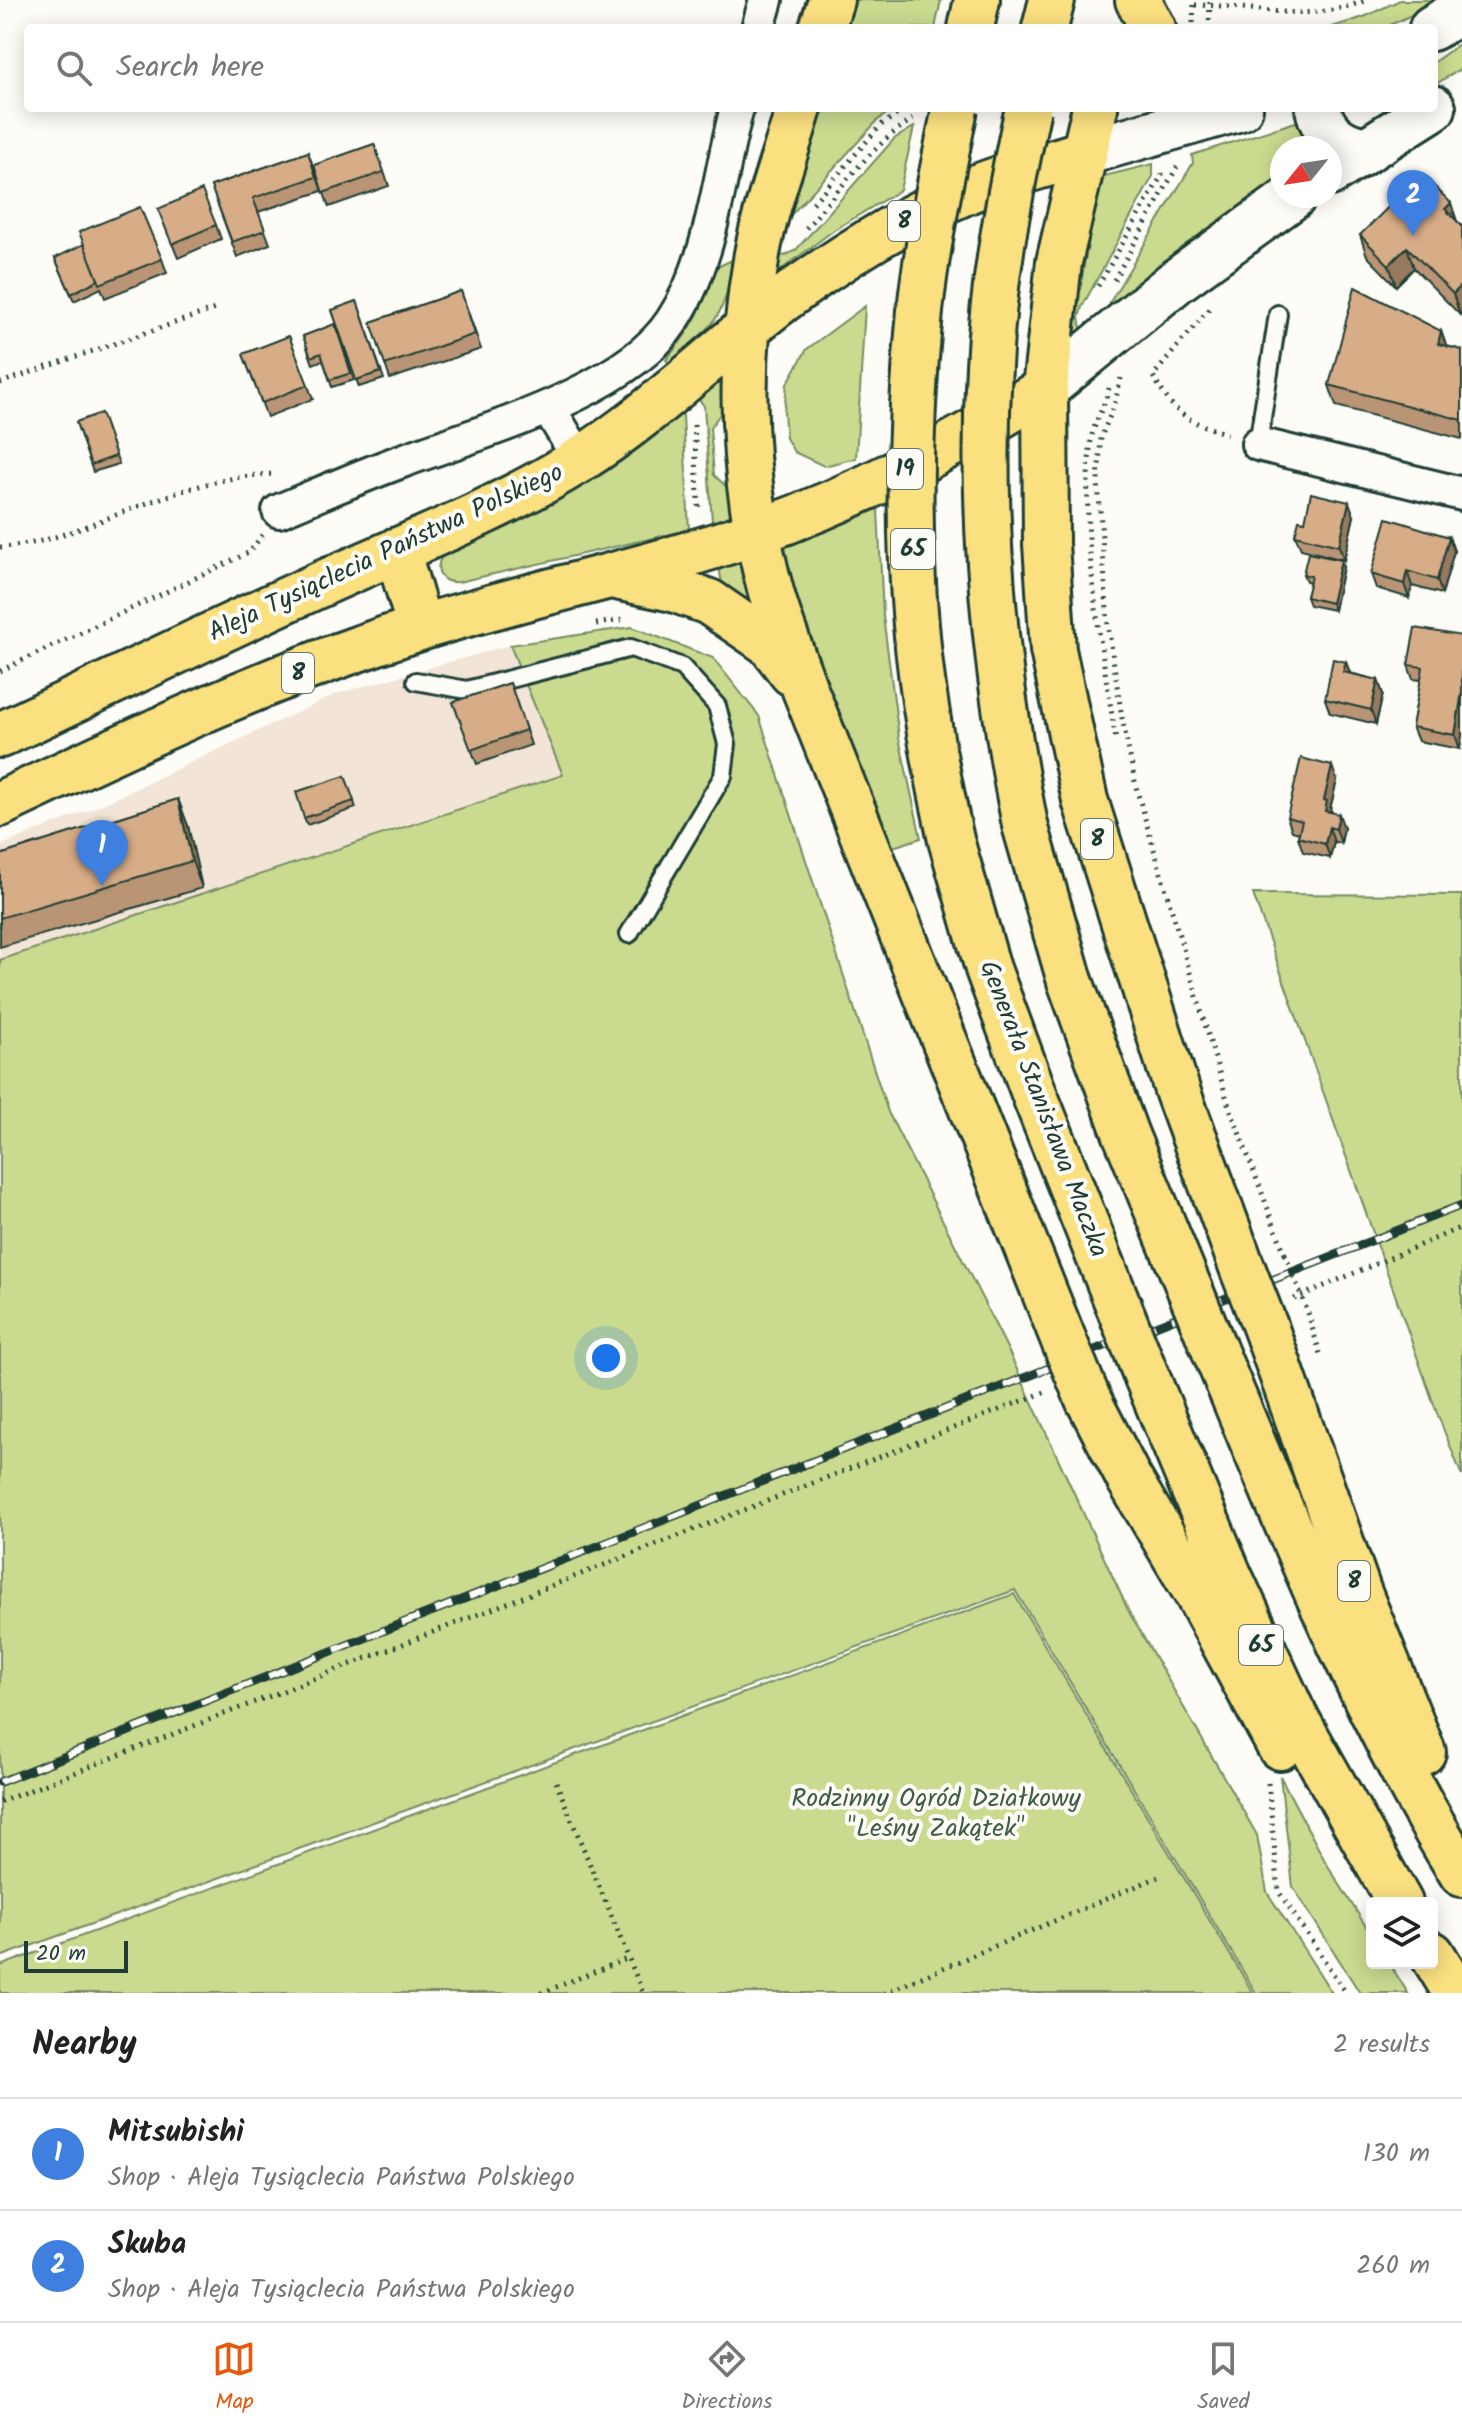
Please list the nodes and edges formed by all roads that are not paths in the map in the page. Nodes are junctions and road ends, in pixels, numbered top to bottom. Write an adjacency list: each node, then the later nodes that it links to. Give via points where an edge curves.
1 (766, 0): 8 (street)
2 (831, 0): 9 (highway)
3 (977, 0): 10 (highway)
4 (1052, 0): 11 (highway)
5 (1118, 0): 12 (highway)
6 (1138, 0): 13 (highway)
7 (1462, 10): 14 (main road)
8 (759, 24)
9 (823, 24)
10 (972, 24)
11 (1046, 24)
12 (1114, 24)
13 (1151, 24)
14 (1438, 24)
15 (1462, 91): 16 (main road)
16 (1438, 106)
17 (736, 112): 32 (street, via 695,279 672,322 632,364)
18 (798, 112): 30 (highway, via 758,251)
19 (954, 112): 49 (highway, Generała Stanisława Maczka / 65, bridge, via 927,256 914,402 912,541 932,750 951,840 988,969 1035,1096 1229,1575 1292,1711)
20 (1027, 112): 47 (highway, bridge, via 1010,198 989,365 988,537 1007,734 1025,825 1070,981 1126,1135 1300,1556 1373,1714)
21 (1094, 112): 26 (highway)
22 (1227, 112): 26 (main road)
23 (1320, 112): 25 (main road, via 1336,140)
24 (1428, 112): 25 (main road)
25 (1367, 150): 27 (main road)
26 (1083, 153): 30 (highway, 8, via 968,190 911,217 796,290); 31 (highway, 8, via 1059,262)
27 (1342, 166)
28 (1277, 208): 31 (main road, via 1178,280)
29 (1278, 314): 33 (lane)
30 (747, 330): 34 (highway, Aleja Tysiąclecia Państwa Polskiego / 8); 37 (highway, via 744,418)
31 (1045, 389): 37 (highway, 19, via 920,461); 46 (highway, 8, bridge, via 1053,650 1085,800 1178,1093 1243,1270 1279,1314 1359,1593 1417,1741)
32 (548, 407): 34 (street); 36 (street)
33 (1258, 444): 35 (street)
34 (580, 460): 38 (highway, Aleja Tysiąclecia Państwa Polskiego / 8)
35 (1462, 494)
36 (279, 511)
37 (757, 532): 39 (highway, 19); 42 (highway, via 771,594)
38 (397, 550): 40 (highway); 43 (highway, Aleja Tysiąclecia Państwa Polskiego / 8)
39 (609, 575): 40 (highway, 8); 42 (highway, 8, via 709,602 769,643)
40 (420, 628): 44 (highway, 8, via 218,706)
41 (416, 681): 45 (lane, via 467,690 631,648 682,667 717,706 727,744 723,776)
42 (805, 690): 48 (highway, 8, bridge, via 1064,1341 1068,1395 1128,1477 1337,1848)
43 (0, 735)
44 (0, 804)
45 (629, 934)
46 (1462, 1824)
47 (1462, 1874)
48 (1376, 1897)
49 (1397, 1897)
50 (1438, 1965): 52 (highway)
51 (1433, 1969): 52 (highway)
52 (1454, 1993)

